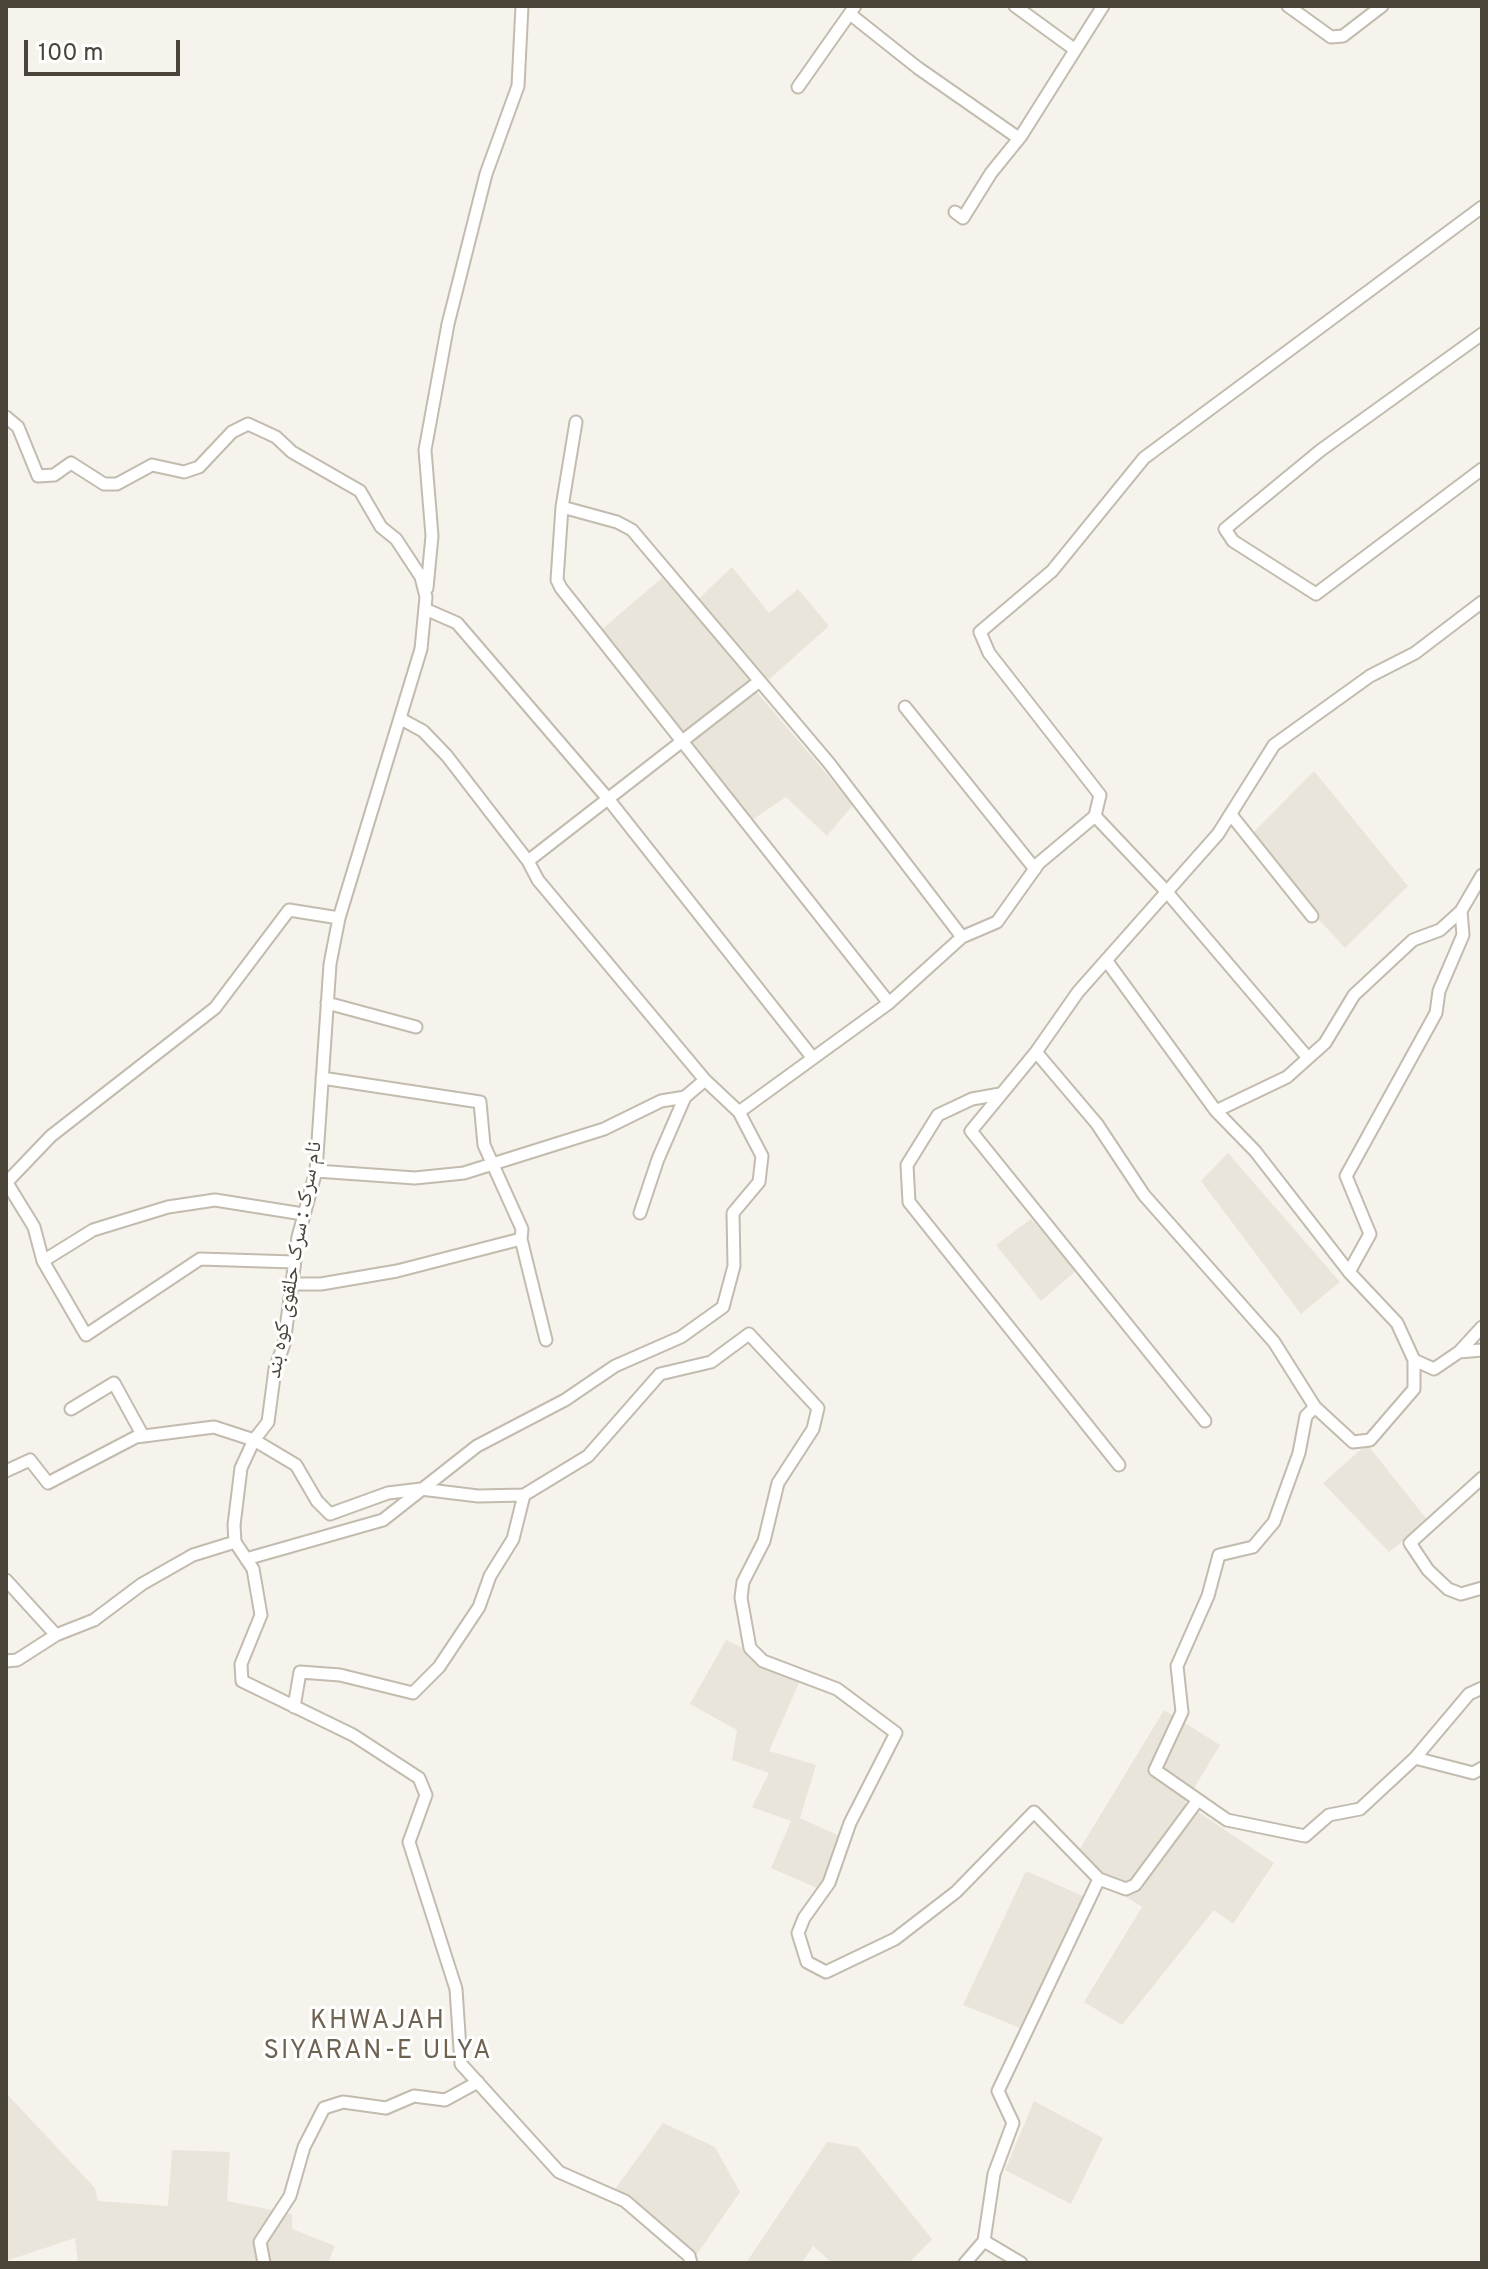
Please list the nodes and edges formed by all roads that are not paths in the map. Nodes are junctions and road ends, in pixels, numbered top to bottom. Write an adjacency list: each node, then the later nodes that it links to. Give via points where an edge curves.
1 (522, 6): 18 (street, via 518,86 486,174 448,324 425,450 432,536)
2 (1015, 6): 7 (street)
3 (1103, 6): 7 (street)
4 (1288, 6): 5 (street, via 1331,37 1343,36)
5 (1382, 6)
6 (853, 10): 8 (street); 9 (street, via 918,68)
7 (1074, 49): 9 (street)
8 (798, 87)
9 (1017, 137): 11 (street, via 963,218)
10 (1482, 207): 24 (street, via 1144,458 1052,571 980,632 989,653 1100,795)
11 (955, 212)
12 (1482, 334): 15 (street, via 1321,450 1225,529 1233,541 1316,594)
13 (6, 417): 18 (street, نام سرک : سرک حلقوی کوه بند, via 18,427 38,476 54,475 71,463 104,484 117,484 152,465 184,472 199,467 232,432 248,424 360,491 381,527 410,557)
14 (576, 422): 16 (street)
15 (1482, 469)
16 (562, 507): 19 (street, via 632,530); 22 (street, via 557,580 561,588)
17 (1482, 602): 25 (street, via 1415,653 1370,676 1274,745)
18 (426, 603): 21 (street, نام سرک : سرک حلقوی کوه بند, via 421,649); 23 (street, via 457,623)
19 (757, 683): 22 (street); 33 (street, via 829,763)
20 (905, 707): 27 (street)
21 (401, 719): 26 (street, via 423,731 447,756); 32 (street, نام سرک : سرک حلقوی کوه بند)
22 (683, 741): 23 (street); 36 (street)
23 (609, 800): 26 (street); 39 (street)
24 (1095, 816): 27 (street); 29 (street)
25 (1232, 816): 29 (street); 31 (street)
26 (528, 861): 42 (street, via 538,880)
27 (1035, 869): 33 (street, via 997,922)
28 (1482, 875): 30 (street)
29 (1166, 891): 34 (street); 40 (street)
30 (1461, 911): 40 (street, via 1440,930 1413,940 1354,995 1325,1043); 55 (street, via 1463,935 1439,991 1436,1013 1346,1176 1370,1234)
31 (1312, 916)
32 (339, 918): 35 (street, نام سرک : سرک حلقوی کوه بند); 49 (street, via 289,910 215,1008 51,1136)
33 (962, 937): 36 (street)
34 (1106, 960): 38 (street); 45 (street)
35 (327, 1003): 37 (street); 41 (street, نام سرک : سرک حلقوی کوه بند)
36 (889, 1003): 39 (street)
37 (416, 1027)
38 (1036, 1052): 43 (street); 62 (street, via 1097,1124 1144,1195 1274,1342)
39 (812, 1057): 46 (street)
40 (1308, 1058): 45 (street, via 1287,1077)
41 (322, 1078): 47 (street, via 480,1102 484,1145); 48 (street, نام سرک : سرک حلقوی کوه بند)
42 (705, 1080): 44 (street); 46 (street)
43 (1000, 1094): 64 (street, via 971,1131); 67 (street, via 972,1099 938,1115 907,1165 909,1202)
44 (685, 1097): 47 (street, via 661,1101 604,1129); 50 (street)
45 (1216, 1111): 55 (street, via 1255,1151)
46 (739, 1112): 70 (street, via 762,1156 759,1182 733,1213 734,1266 723,1307 681,1337 615,1366 565,1400 477,1446)
47 (493, 1163): 48 (street, via 464,1173 415,1178); 52 (street, via 522,1229)
48 (316, 1171): 51 (street, نام سرک : سرک حلقوی کوه بند)
49 (6, 1183): 53 (street, via 34,1227)
50 (640, 1213)
51 (303, 1214): 53 (street, via 215,1200 168,1207 93,1230); 54 (street, نام سرک : سرک حلقوی کوه بند)
52 (521, 1239): 56 (street, via 397,1271); 58 (street)
53 (43, 1261): 54 (street, via 86,1335 200,1259)
54 (294, 1262): 56 (street, نام سرک : سرک حلقوی کوه بند)
55 (1349, 1272): 61 (street, via 1397,1323)
56 (290, 1284): 66 (street, نام سرک : سرک حلقوی کوه بند, via 268,1422)
57 (1482, 1327): 60 (street)
58 (546, 1340)
59 (1482, 1350): 60 (street)
60 (1459, 1352): 61 (street, via 1434,1369)
61 (1414, 1360): 62 (street, via 1414,1389 1370,1440 1353,1442)
62 (1315, 1407): 82 (street, via 1306,1416 1274,1522 1253,1547 1219,1555 1208,1596 1177,1666 1182,1712 1155,1770)
63 (71, 1409): 65 (street, via 114,1383)
64 (1205, 1421)
65 (143, 1436): 66 (street, via 214,1427); 68 (street, via 48,1483 30,1460)
66 (254, 1440): 70 (street, via 296,1465 330,1514 388,1493); 72 (street, نام سرک : سرک حلقوی کوه بند, via 241,1468)
67 (1119, 1465)
68 (6, 1471)
69 (1482, 1478): 75 (street, via 1410,1543 1448,1589 1461,1594)
70 (421, 1489): 71 (street); 73 (street, via 383,1520)
71 (524, 1495): 79 (street, via 513,1539 490,1576 479,1607 439,1667 413,1693 340,1675 300,1672); 83 (street, via 588,1456 660,1374 711,1362 749,1334 818,1408 813,1429 778,1483 764,1541 743,1582 750,1648 763,1661 837,1689 896,1733 850,1823 829,1883 798,1933 807,1962 826,1972 895,1939 956,1892 1034,1812)
72 (235, 1542): 73 (street); 76 (street, via 193,1555 94,1620)
73 (246, 1559): 79 (street, via 253,1569 261,1615 241,1664 242,1681)
74 (6, 1580): 76 (street)
75 (1482, 1588)
76 (56, 1635): 77 (street, via 17,1660)
77 (6, 1661)
78 (1482, 1688): 80 (street, via 1469,1694)
79 (294, 1707): 84 (street, via 353,1735 419,1778 426,1795 409,1842 456,1989 461,2064)
80 (1415, 1758): 81 (street, via 1473,1773); 82 (street, via 1360,1809 1329,1815 1305,1836 1227,1820)
81 (1482, 1768)
82 (1198, 1800): 83 (street, via 1135,1885 1126,1889)
83 (1099, 1879): 85 (street, via 998,2091 1013,2123 994,2174)
84 (478, 2082): 86 (street, via 445,2100 414,2096 386,2108 343,2102 324,2108 304,2147 290,2196 260,2242); 87 (street, via 559,2172 625,2201)
85 (984, 2241): 88 (street); 89 (street)
86 (264, 2263)
87 (691, 2263)
88 (965, 2263)
89 (1021, 2263)

